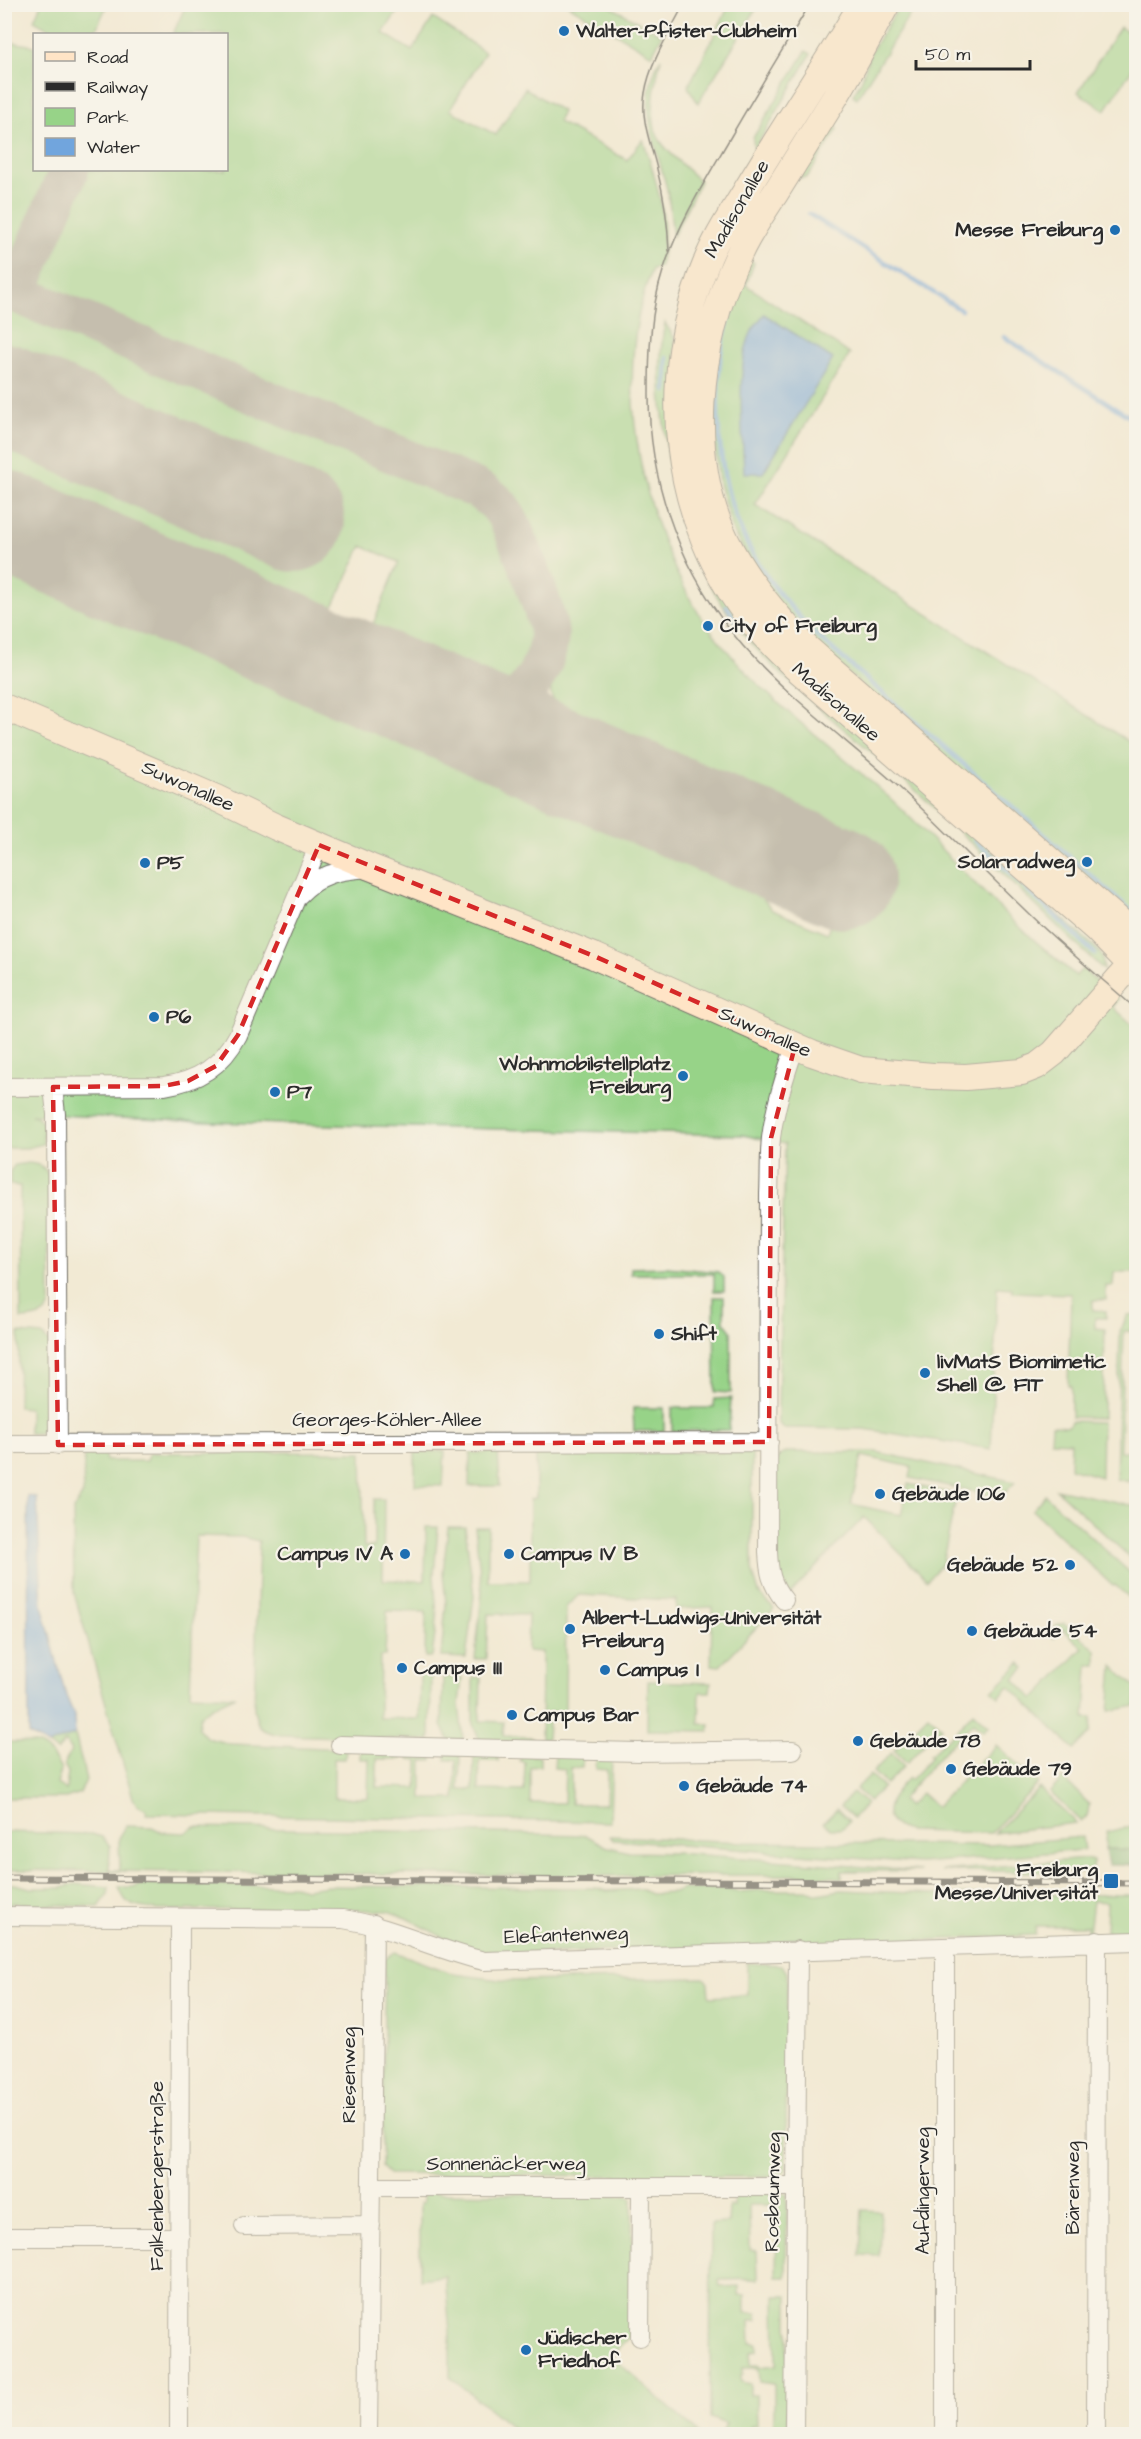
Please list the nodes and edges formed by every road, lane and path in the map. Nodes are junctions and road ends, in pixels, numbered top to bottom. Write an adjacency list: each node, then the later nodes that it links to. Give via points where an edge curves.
1 (862, 4): 8 (main road, Madisonallee, via 722,229 698,285 677,384 680,443 691,502 725,581 769,640)
2 (887, 4): 7 (main road, Madisonallee, via 742,248 723,292 711,335 703,391 703,441 712,504 732,552 753,586 807,648)
3 (4, 707): 4 (main road, Suwonallee)
4 (319, 845): 5 (main road, Suwonallee); 6 (street)
5 (370, 867): 6 (street, Suwonallee, via 332,872 305,888); 9 (main road, Suwonallee, via 594,956)
6 (294, 900): 11 (street, via 238,1035 216,1066 188,1081 164,1086)
7 (1137, 936)
8 (1135, 964): 9 (main road, Suwonallee, via 1054,1053 1022,1072 966,1077 875,1073)
9 (795, 1046): 12 (street, via 771,1138)
10 (4, 1087): 11 (street)
11 (53, 1087): 14 (street)
12 (769, 1442): 14 (street, Georges-Köhler-Allee); 15 (street, via 769,1575)
13 (4, 1444): 14 (street, Georges-Köhler-Allee)
14 (58, 1445)
15 (784, 1600)
16 (340, 1745): 17 (street, via 638,1752)
17 (793, 1750)
18 (4, 1916): 19 (street, Elefantenweg)
19 (180, 1917): 20 (street, Elefantenweg, via 343,1919); 31 (street, Falkenbergerstraße)
20 (374, 1924): 24 (street, Elefantenweg, via 450,1953 484,1961); 25 (street, Riesenweg)
21 (1097, 1941): 22 (street, Elefantenweg); 23 (street, Elefantenweg); 37 (street, Bärenweg)
22 (1137, 1941)
23 (945, 1947): 24 (street, Elefantenweg); 36 (street, Aufdingerweg)
24 (798, 1950): 27 (street, Rosbaumweg)
25 (371, 2187): 26 (street, Sonnenäckerweg); 28 (street, Riesenweg)
26 (641, 2187): 27 (street, Sonnenäckerweg); 32 (street)
27 (796, 2187): 35 (street, Rosbaumweg)
28 (371, 2225): 29 (street); 34 (street, Riesenweg)
29 (244, 2226)
30 (4, 2237): 31 (street)
31 (180, 2237): 33 (street, Falkenbergerstraße)
32 (640, 2337)
33 (179, 2434)
34 (368, 2434)
35 (794, 2434)
36 (945, 2434)
37 (1096, 2434)

